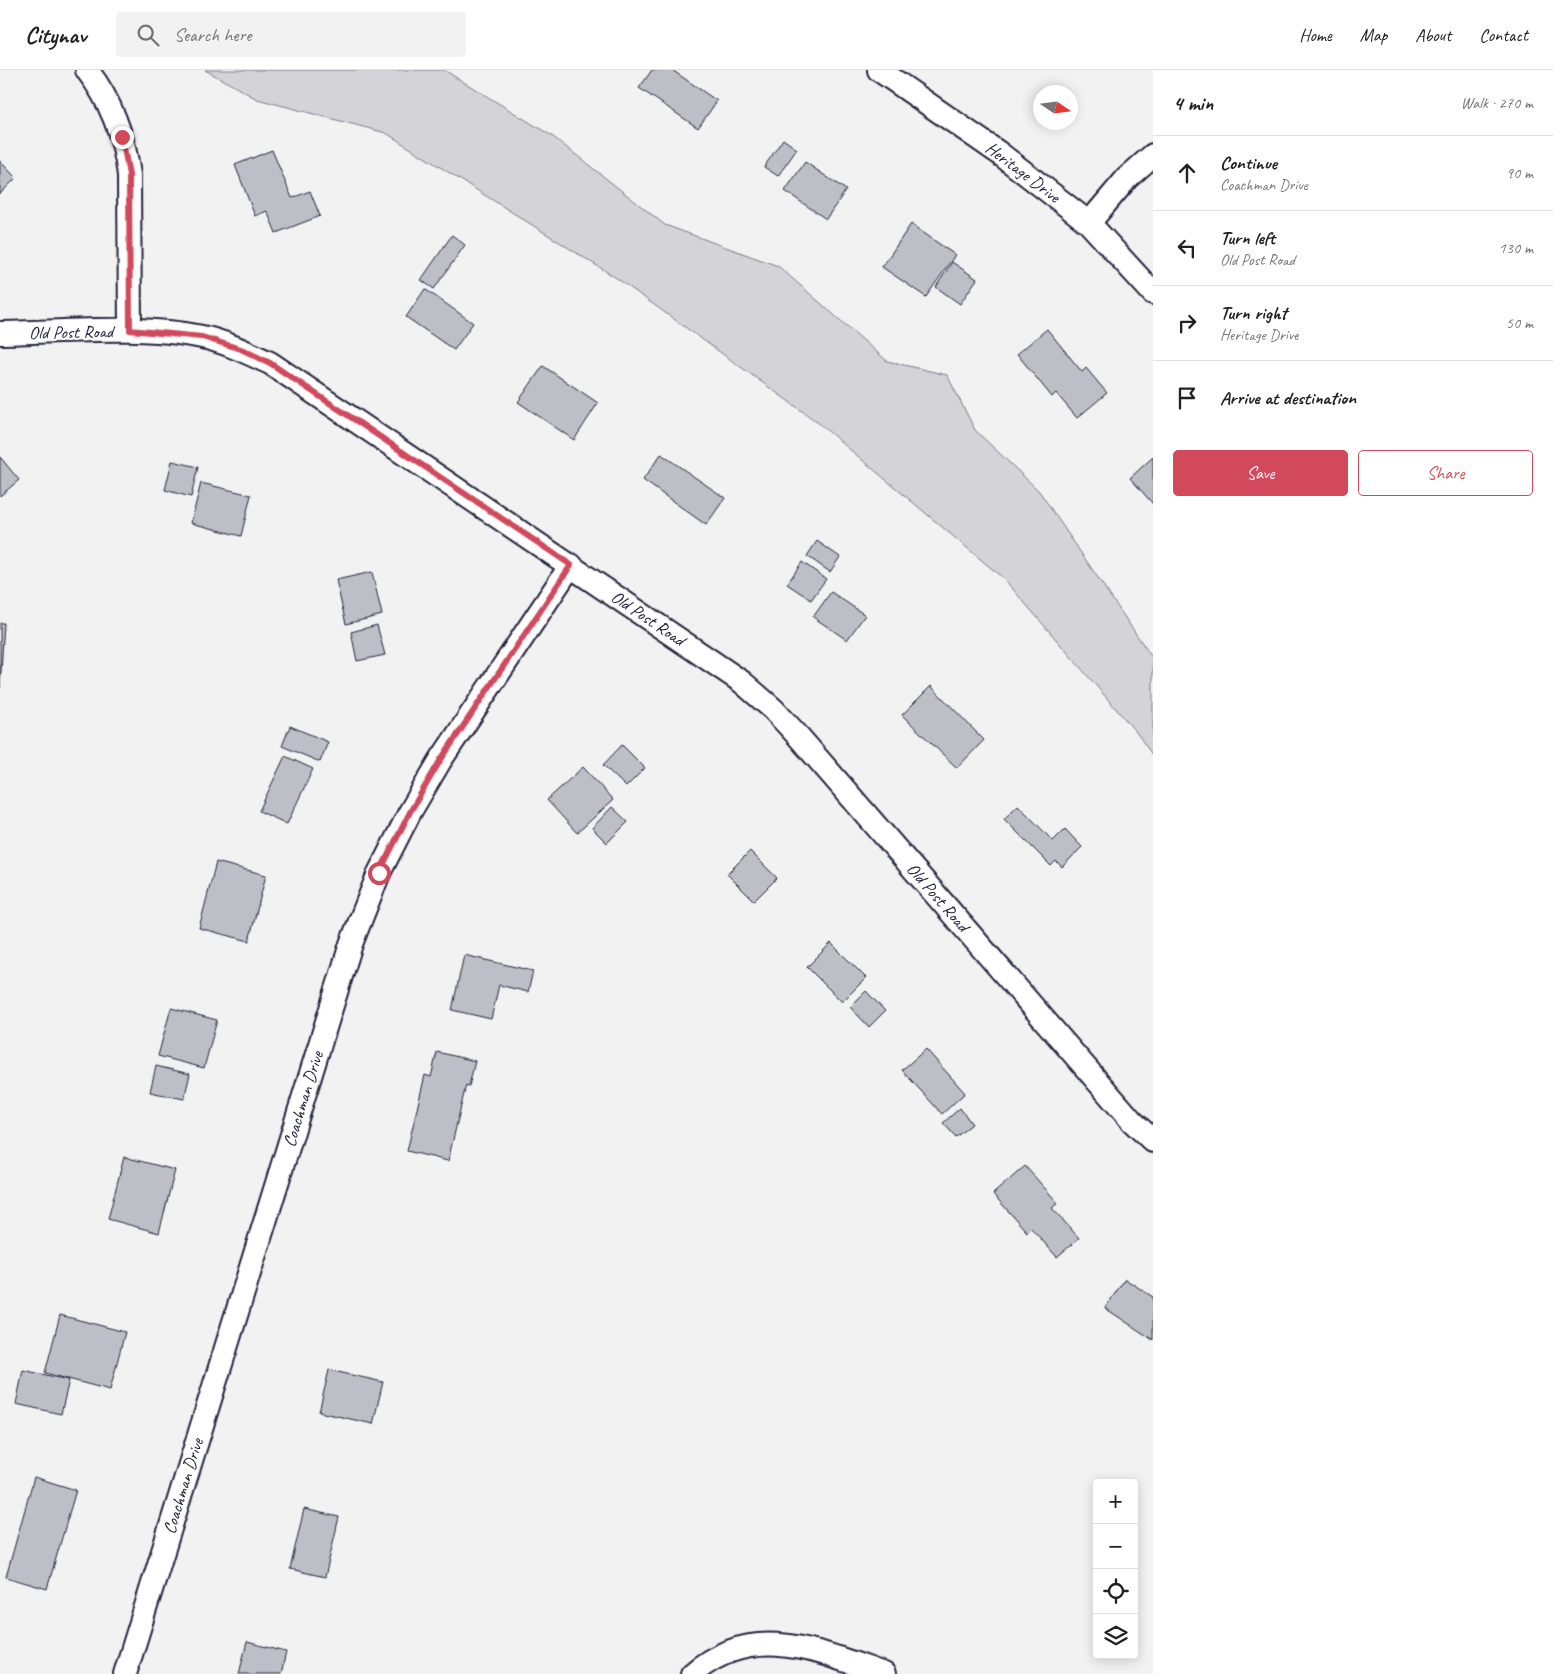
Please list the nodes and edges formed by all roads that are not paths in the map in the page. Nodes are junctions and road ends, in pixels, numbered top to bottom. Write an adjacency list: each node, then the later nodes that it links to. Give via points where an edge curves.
1 (88, 70): 6 (street, via 113,111 127,155)
2 (879, 70): 4 (street, Heritage Drive, via 999,152)
3 (1153, 155): 4 (street, via 1127,178)
4 (1090, 223): 5 (street, Heritage Drive)
5 (1153, 293)
6 (130, 330): 7 (street, Old Post Road); 8 (street, Old Post Road, via 202,337 241,349 270,363)
7 (0, 333)
8 (571, 565): 9 (street, Old Post Road, via 742,682 773,708 1132,1121); 10 (street, Coachman Drive, via 440,761 410,812 379,873 350,944)
9 (1153, 1141)
10 (125, 1674)
11 (692, 1674): 12 (street, via 735,1650 775,1643 815,1650)
12 (884, 1674)

